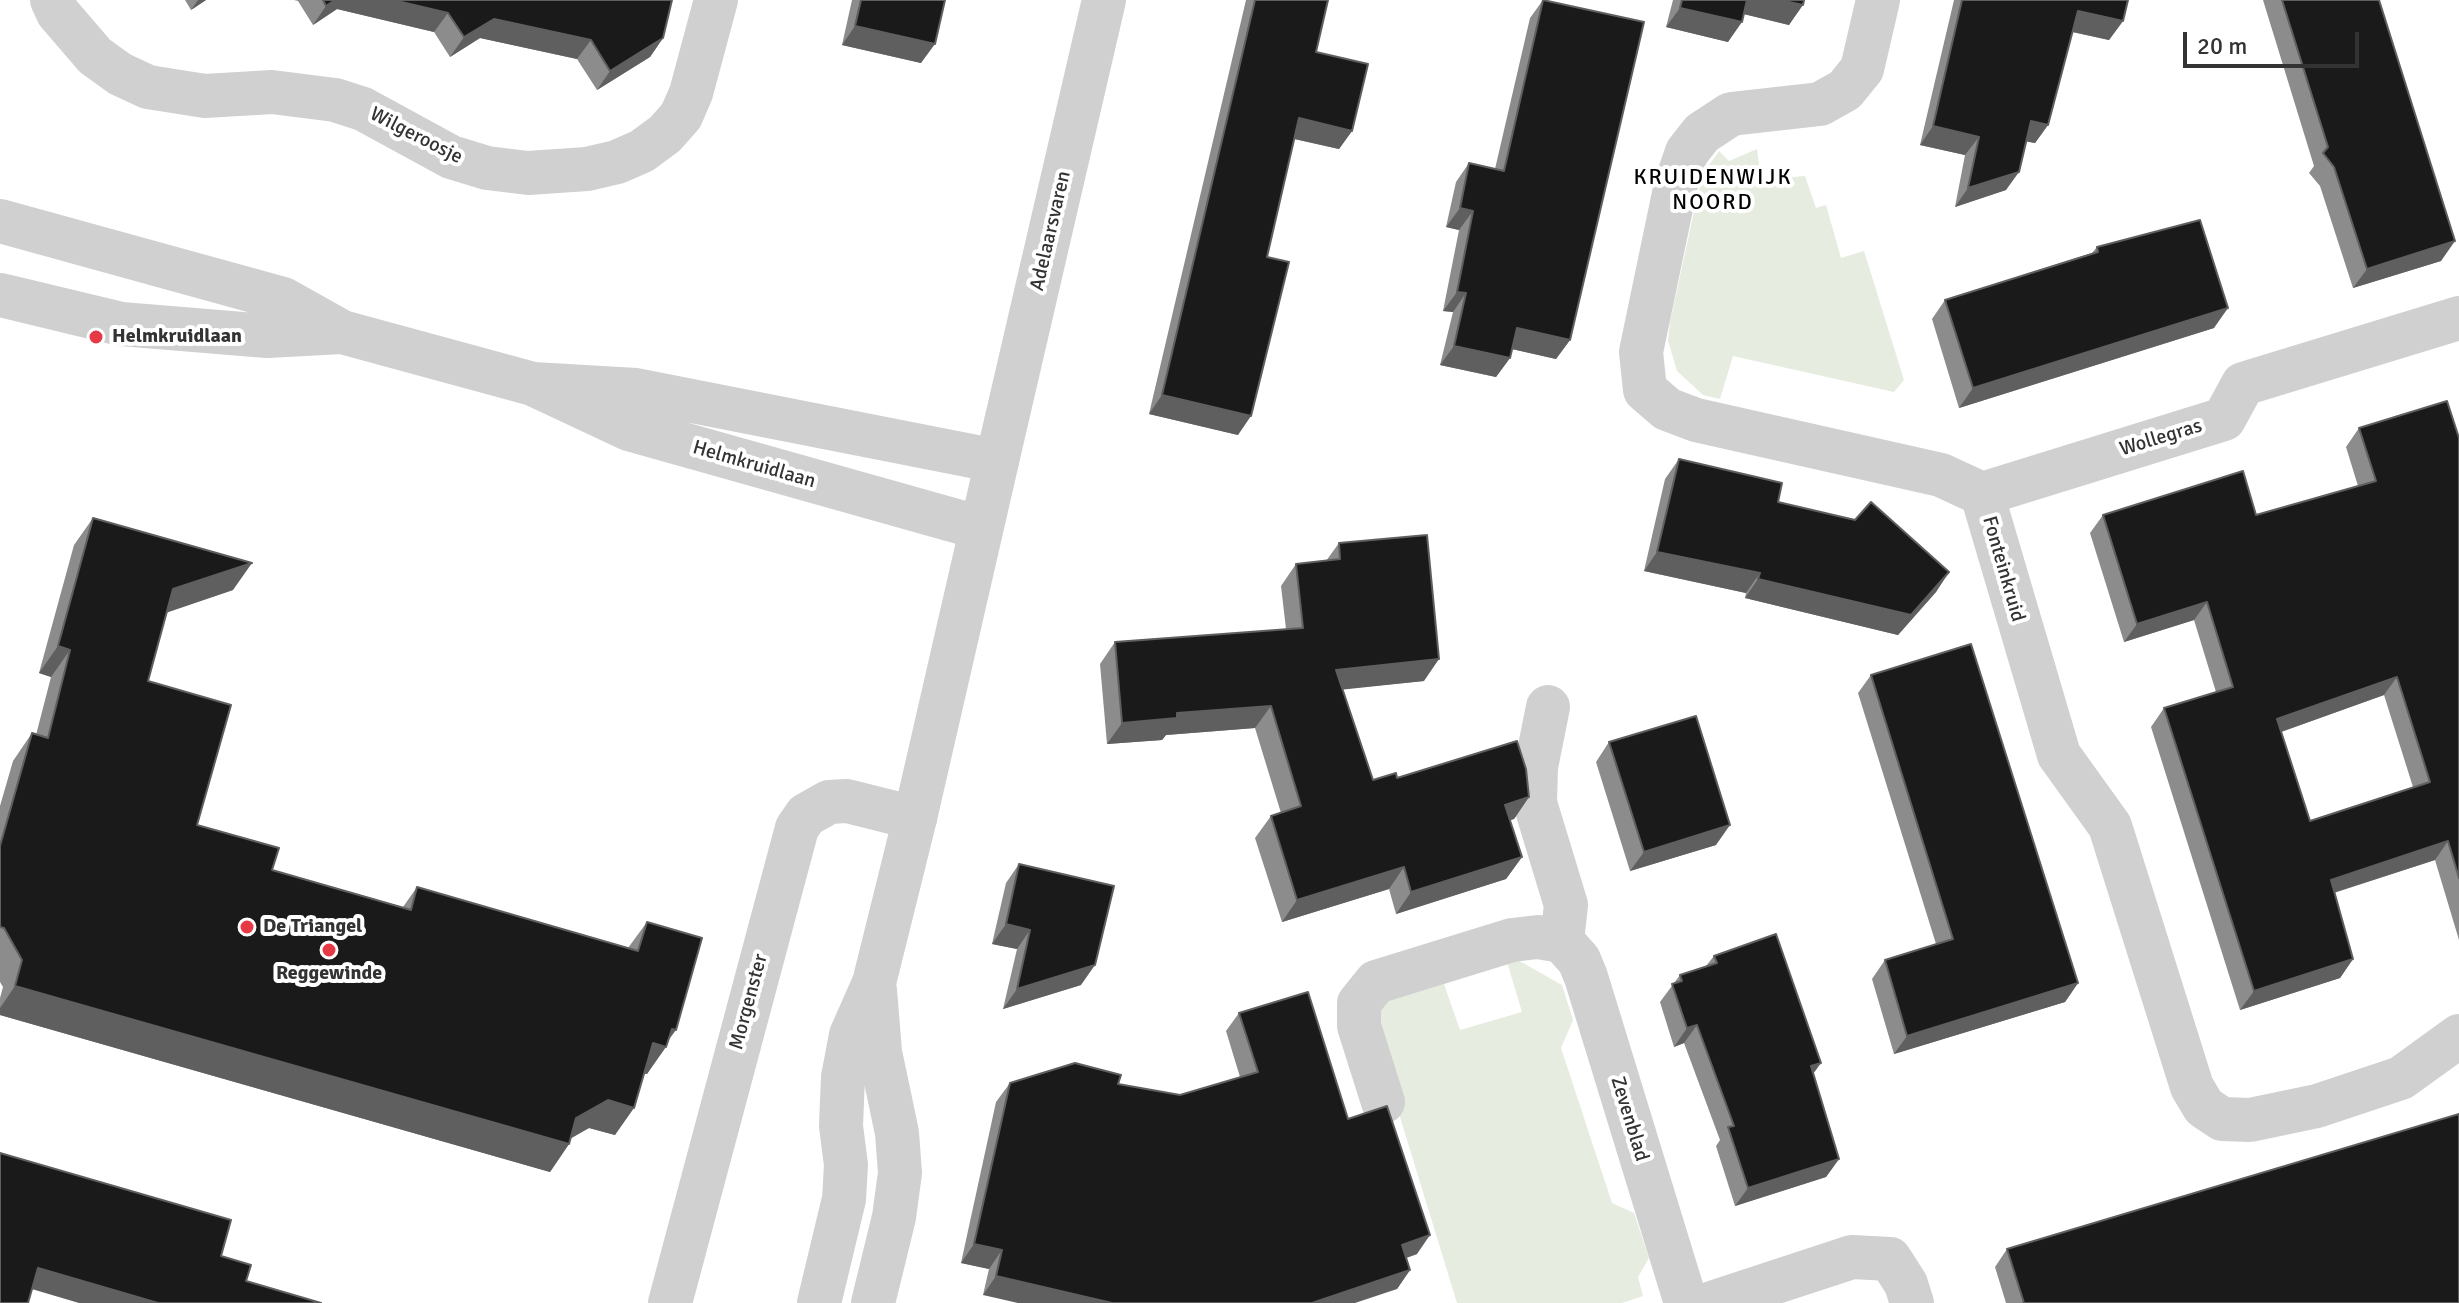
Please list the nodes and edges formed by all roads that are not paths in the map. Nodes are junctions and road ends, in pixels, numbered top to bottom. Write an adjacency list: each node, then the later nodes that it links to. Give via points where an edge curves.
1 (52, 0): 2 (street, Wilgeroosje, via 95,56 148,87 205,96 272,92 335,100 363,109 451,157 528,173 617,162 665,134 691,93)
2 (716, 0)
3 (1104, 0): 10 (street, Adelaarsvaren)
4 (1878, 0): 11 (street, Fonteinkruid, via 1862,69 1845,90 1820,104 1731,114 1702,133 1687,152 1641,352 1645,390 1667,409 1696,420 1941,475)
5 (0, 221): 8 (street, Helmkruidlaan, via 283,299)
6 (0, 295): 8 (street, Helmkruidlaan, via 121,324 267,336)
7 (2459, 318): 11 (street, Wollegras, via 2243,384 2224,419)
8 (342, 332): 9 (street, Helmkruidlaan)
9 (533, 384): 10 (street, Helmkruidlaan, via 636,390); 12 (street, Helmkruidlaan, via 629,429)
10 (997, 461): 12 (street)
11 (1982, 494): 17 (street, Fonteinkruid, via 2059,755 2110,826 2192,1087 2204,1107 2222,1119 2250,1120 2317,1106 2401,1078)
12 (981, 528): 14 (street)
13 (1548, 707): 15 (street, via 1535,803 1566,905)
14 (915, 818): 16 (street); 19 (street, Morgenster, via 847,801 829,802 806,815 797,828)
15 (1562, 941): 18 (street, via 1512,940 1376,982 1359,1003 1359,1026); 22 (street, Zevenblad, via 1586,977)
16 (874, 983): 20 (street, via 851,1035 843,1077 844,1199); 21 (street, via 900,1173)
17 (2459, 1036)
18 (1383, 1102)
19 (670, 1303)
20 (819, 1303)
21 (873, 1303)
22 (1686, 1303)
23 (1712, 1303): 24 (street, via 1852,1257 1890,1259)
24 (1912, 1303)

